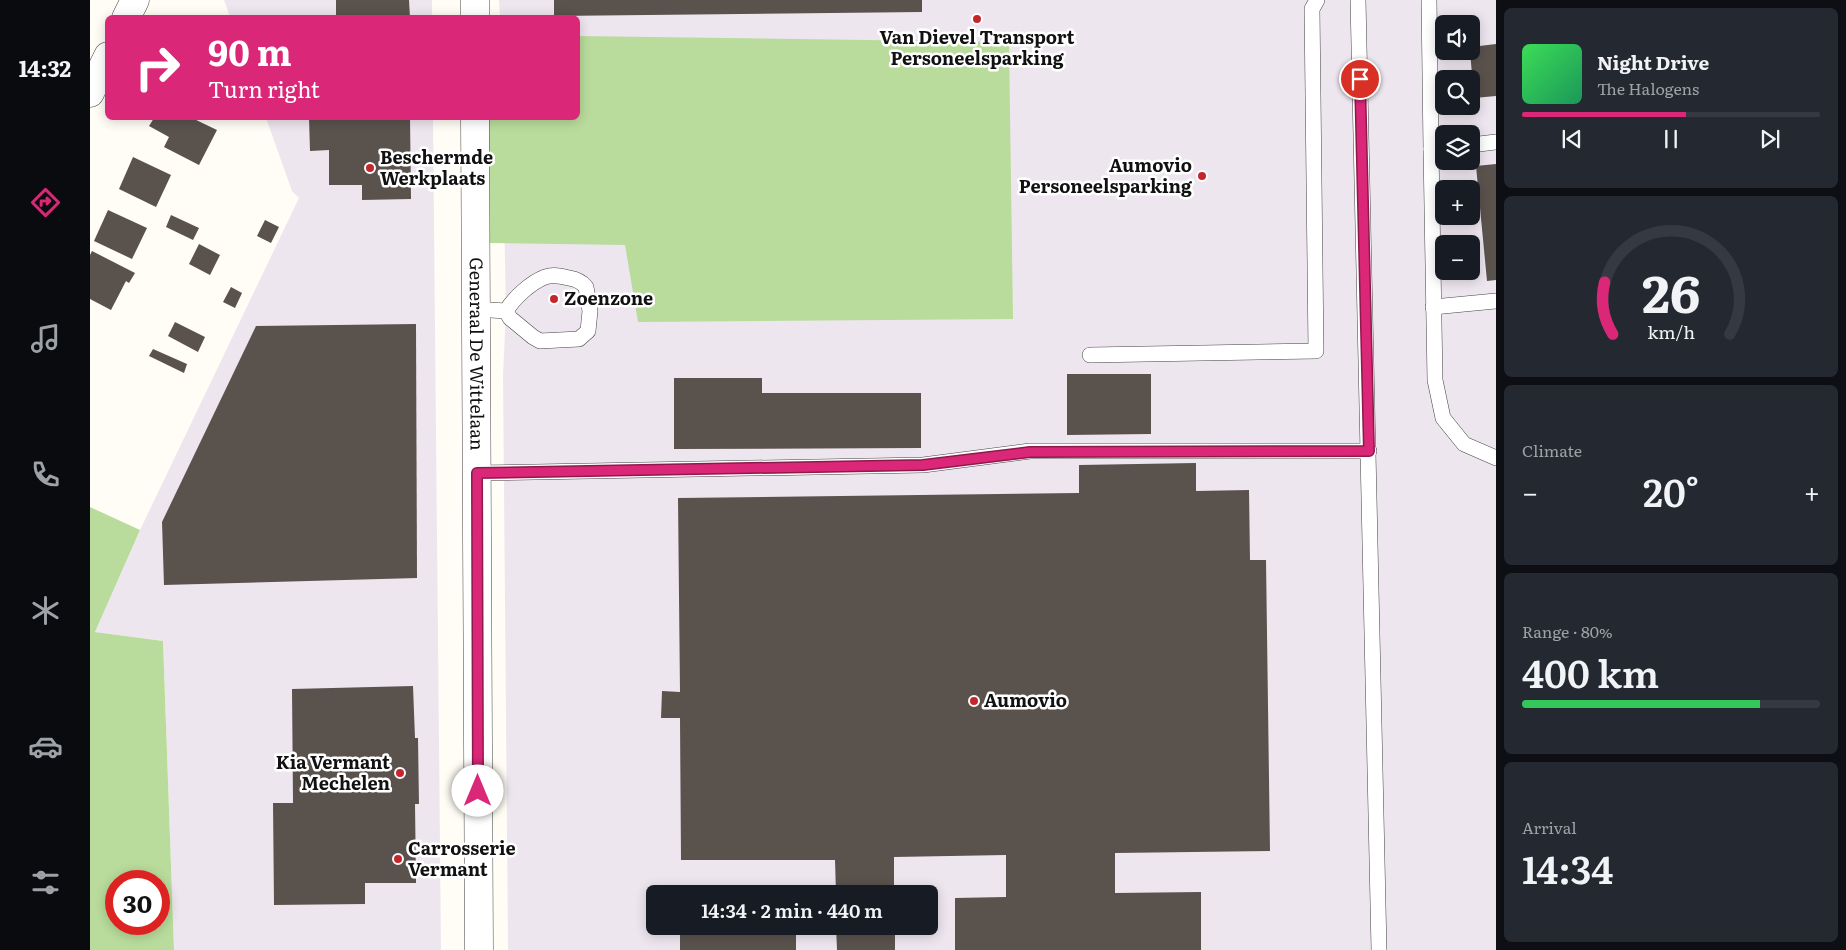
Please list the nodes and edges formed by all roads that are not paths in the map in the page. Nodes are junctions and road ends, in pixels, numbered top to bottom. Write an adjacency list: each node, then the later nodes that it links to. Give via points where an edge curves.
1 (135, 0): 6 (street)
2 (475, 0): 7 (street)
3 (1317, 0): 19 (lane, via 1312,9 1316,351)
4 (1358, 0): 20 (lane)
5 (1428, 0): 11 (lane)
6 (128, 15)
7 (475, 15)
8 (105, 62): 9 (street)
9 (90, 93)
10 (475, 120): 17 (street, Generaal De Wittelaan)
11 (1436, 125)
12 (1496, 142): 13 (lane)
13 (1480, 144)
14 (1437, 170): 16 (lane)
15 (1496, 302): 16 (lane)
16 (1433, 307): 21 (lane, via 1435,380 1443,418 1464,444)
17 (475, 309): 18 (lane); 22 (street, Generaal De Wittelaan)
18 (506, 311): 18 (lane, via 510,318 540,340 579,339 588,331 590,311 586,287 558,275 532,285 511,302)
19 (1090, 355)
20 (1369, 451): 22 (lane, via 1030,452 923,465); 24 (lane)
21 (1496, 458)
22 (477, 473): 23 (street, Generaal De Wittelaan)
23 (479, 950)
24 (1379, 950)

